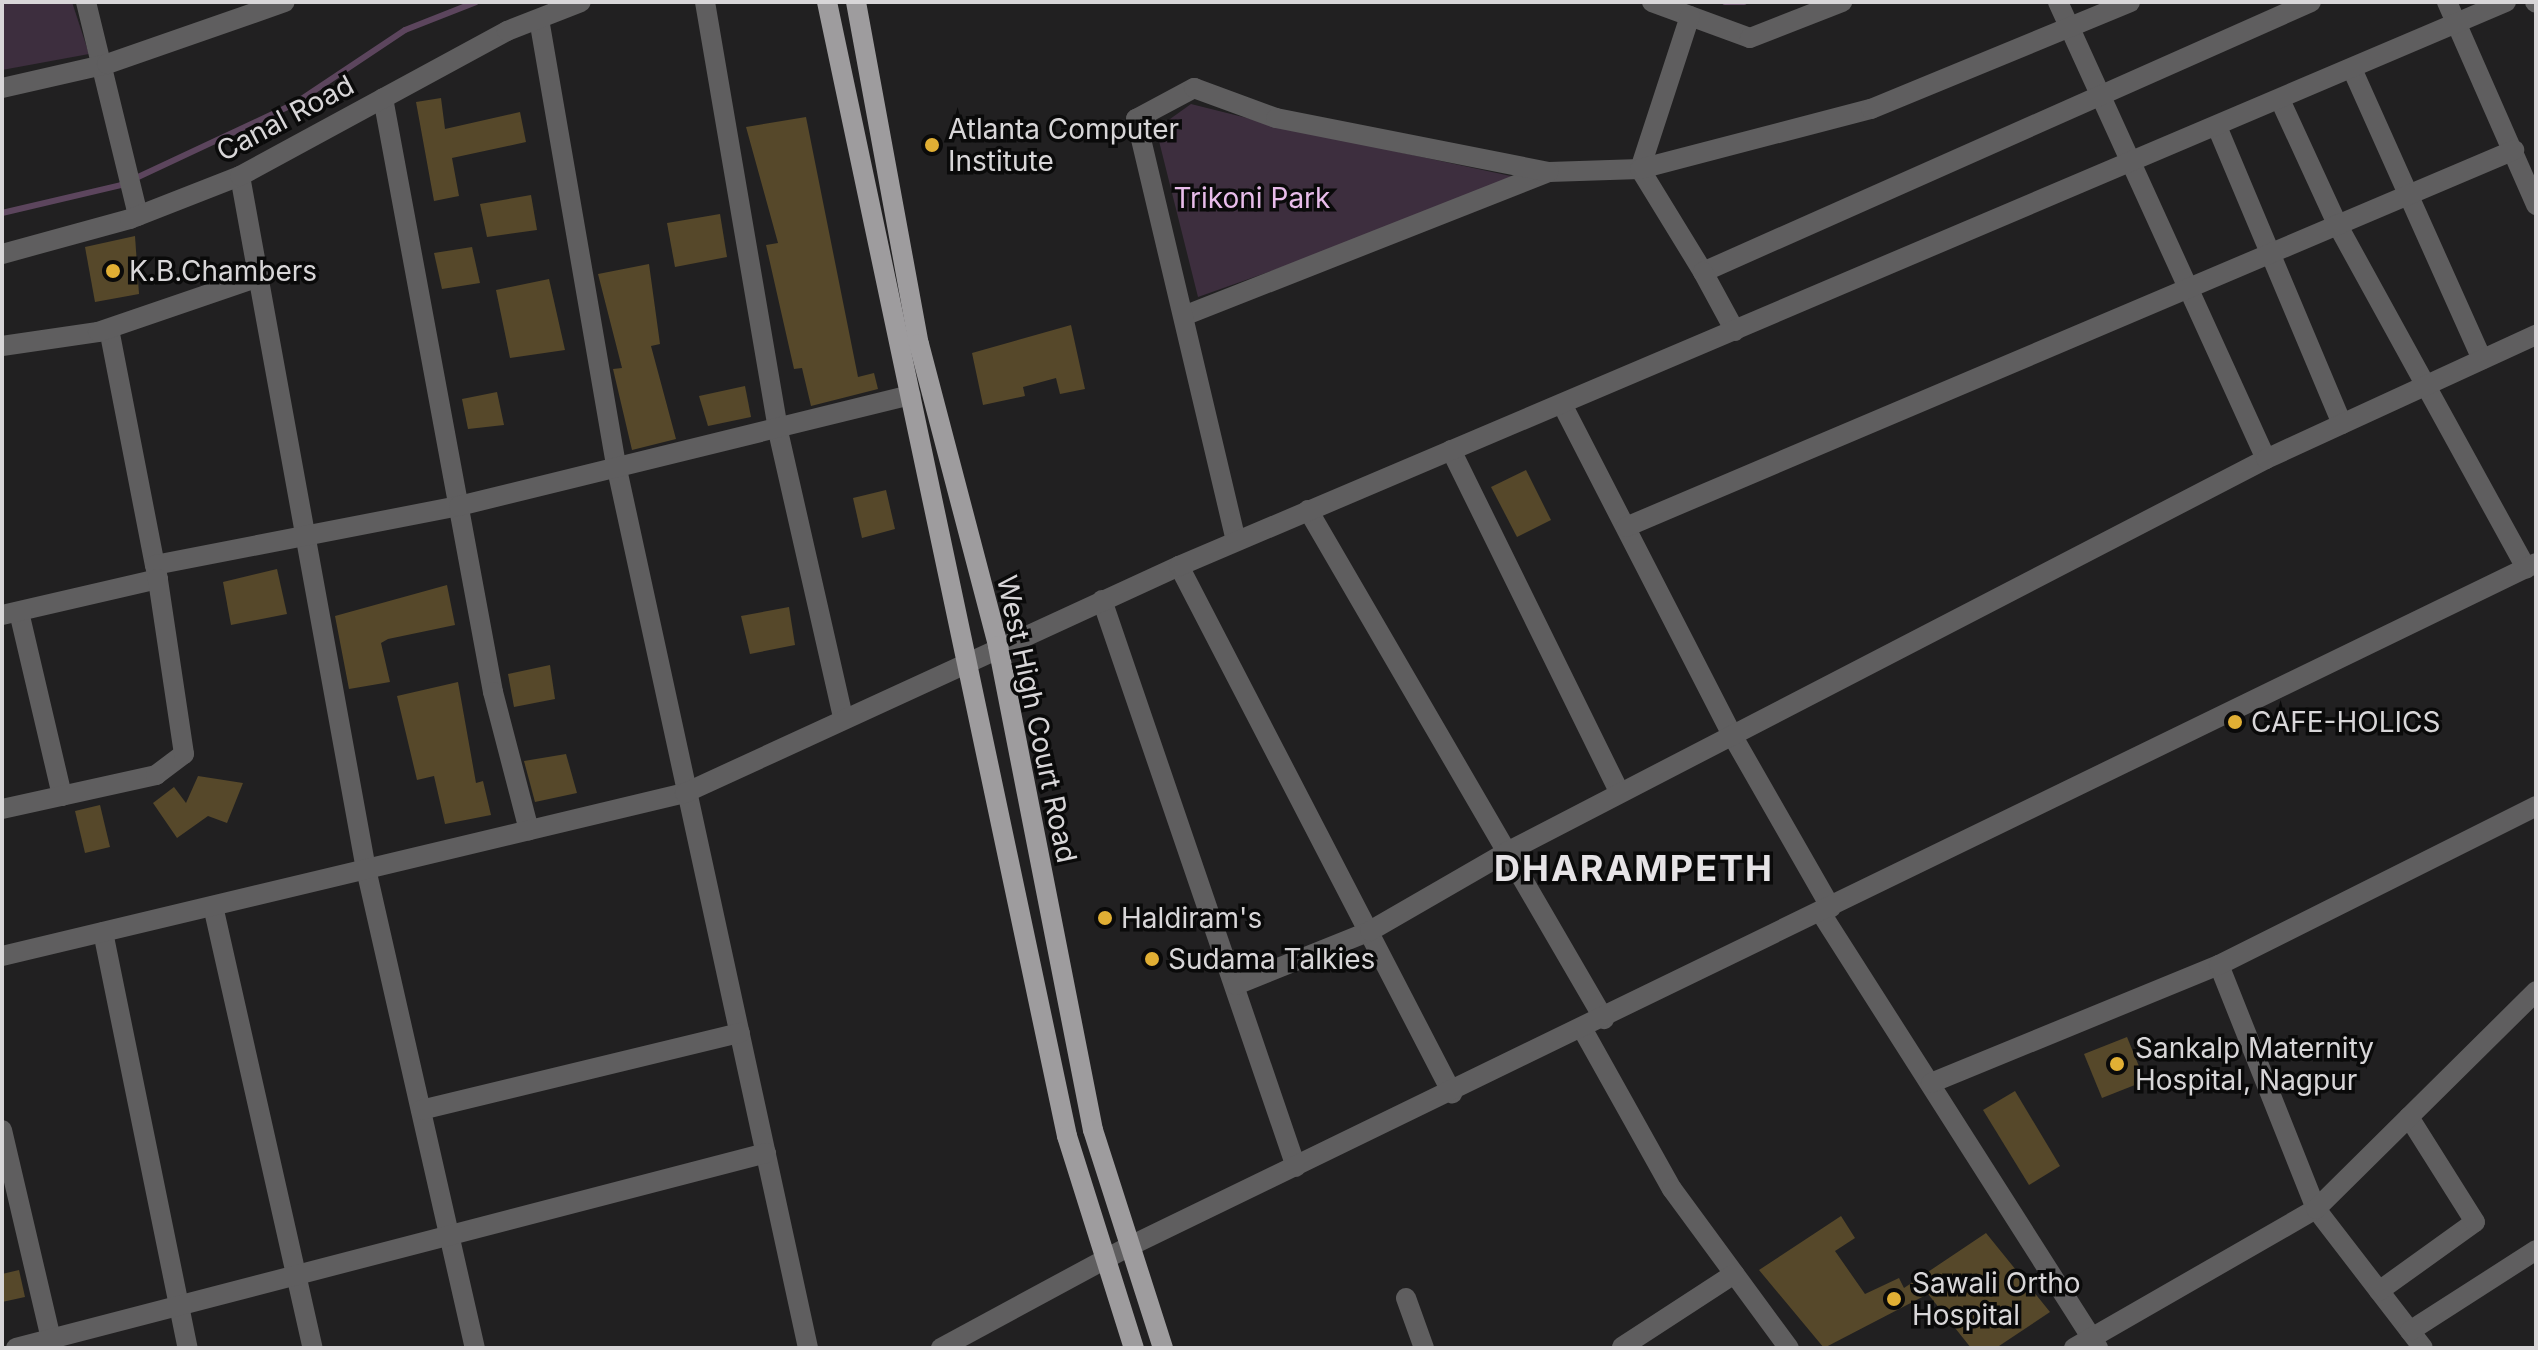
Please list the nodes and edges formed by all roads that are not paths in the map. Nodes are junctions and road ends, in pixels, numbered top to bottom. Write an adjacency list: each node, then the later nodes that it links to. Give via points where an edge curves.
1 (86, 2): 18 (street)
2 (285, 2): 18 (street)
3 (581, 2): 15 (street, Canal Road)
4 (705, 2): 49 (street)
5 (827, 2): 46 (main road, West High Court Road)
6 (856, 2): 63 (main road, West High Court Road, via 919,344)
7 (1652, 2): 14 (street)
8 (1842, 2): 14 (street, via 1750,38)
9 (2058, 2): 17 (street)
10 (2130, 2): 17 (street)
11 (2311, 2): 21 (street)
12 (2447, 2): 16 (street)
13 (2506, 2): 16 (street)
14 (1690, 16): 27 (street)
15 (539, 19): 22 (street, Canal Road); 52 (street)
16 (2457, 25): 19 (street); 25 (street)
17 (2070, 28): 21 (street); 27 (street, via 1871,109)
18 (107, 64): 20 (street); 32 (street)
19 (2353, 71): 23 (street); 30 (street)
20 (2, 88)
21 (2099, 95): 26 (street); 36 (street)
22 (383, 98): 29 (street, Canal Road); 53 (street)
23 (2281, 102): 24 (street); 33 (street)
24 (2218, 129): 26 (street); 34 (street)
25 (2514, 150): 30 (street); 31 (street)
26 (2129, 168): 38 (street); 41 (street)
27 (1640, 169): 28 (street); 36 (street)
28 (1549, 172): 39 (street); 39 (street, via 1276,118 1194,88 1136,119)
29 (240, 176): 32 (street, Canal Road); 37 (street)
30 (2405, 194): 33 (street); 44 (street)
31 (2536, 205)
32 (138, 216): 35 (street, Canal Road)
33 (2337, 224): 34 (street); 45 (street)
34 (2272, 251): 38 (street); 48 (street)
35 (2, 254)
36 (1703, 272): 41 (street)
37 (259, 277): 40 (street); 56 (street)
38 (2186, 288): 51 (street); 55 (street)
39 (1186, 315): 57 (street)
40 (109, 329): 43 (street); 60 (street)
41 (1735, 331): 47 (street)
42 (2536, 335): 44 (street)
43 (2, 346)
44 (2482, 360): 45 (street)
45 (2422, 383): 48 (street); 59 (street)
46 (911, 395): 49 (street); 64 (main road, West High Court Road)
47 (1562, 404): 50 (street); 55 (street)
48 (2342, 424): 51 (street)
49 (778, 431): 52 (street); 65 (street)
50 (1451, 450): 54 (street); 68 (street)
51 (2266, 459): 66 (street)
52 (617, 469): 53 (street); 67 (street)
53 (459, 506): 56 (street); 72 (street, via 493,692)
54 (1308, 510): 57 (street); 73 (street)
55 (1626, 527): 66 (street)
56 (307, 537): 60 (street); 74 (street)
57 (1236, 541): 58 (street)
58 (1179, 566): 61 (street); 77 (street)
59 (2531, 566): 76 (street)
60 (156, 572): 62 (street); 69 (street, via 184,754 156,775)
61 (1102, 600): 63 (street); 81 (street)
62 (10, 614): 69 (street)
63 (998, 646): 64 (street); 95 (main road, West High Court Road, via 1093,1130)
64 (967, 659): 65 (street); 97 (main road, West High Court Road, via 1067,1136)
65 (843, 716): 67 (street)
66 (1732, 735): 68 (street); 76 (street)
67 (685, 793): 72 (street); 85 (street)
68 (1620, 793): 73 (street)
69 (62, 796): 71 (street)
70 (2536, 806): 80 (street)
71 (2, 809)
72 (529, 830): 74 (street)
73 (1507, 852): 77 (street); 83 (street)
74 (366, 869): 75 (street); 88 (street)
75 (213, 906): 78 (street); 98 (street)
76 (1826, 911): 83 (street); 86 (street)
77 (1370, 931): 81 (street); 87 (street)
78 (103, 932): 79 (street); 102 (street)
79 (2, 956)
80 (2219, 965): 86 (street); 93 (street)
81 (1236, 985): 92 (street)
82 (2536, 991): 89 (street)
83 (1604, 1019): 84 (street)
84 (1583, 1030): 87 (street); 99 (street, via 1672,1189)
85 (740, 1033): 88 (street); 91 (street)
86 (1931, 1083): 105 (street)
87 (1452, 1093): 92 (street)
88 (421, 1110): 94 (street)
89 (2409, 1117): 93 (street); 100 (street, via 2475,1222)
90 (2, 1130): 104 (street)
91 (766, 1153): 94 (street); 111 (street)
92 (1296, 1167): 95 (street)
93 (2316, 1209): 100 (street); 105 (street)
94 (449, 1233): 98 (street); 110 (street)
95 (1128, 1247): 97 (street); 114 (main road, West High Court Road)
96 (2536, 1250): 103 (street)
97 (1102, 1261): 112 (street); 113 (main road, West High Court Road)
98 (297, 1273): 102 (street); 109 (street)
99 (1734, 1274): 106 (street); 116 (street)
100 (2379, 1291): 103 (street)
101 (1406, 1298): 115 (street)
102 (178, 1305): 104 (street); 108 (street)
103 (2410, 1331): 117 (street)
104 (52, 1343): 107 (street)
105 (2088, 1345)
106 (1622, 1347)
107 (16, 1348)
108 (188, 1348)
109 (313, 1348)
110 (475, 1348)
111 (808, 1348)
112 (941, 1348)
113 (1134, 1348)
114 (1163, 1348)
115 (1424, 1348)
116 (1789, 1348)
117 (2423, 1348)

